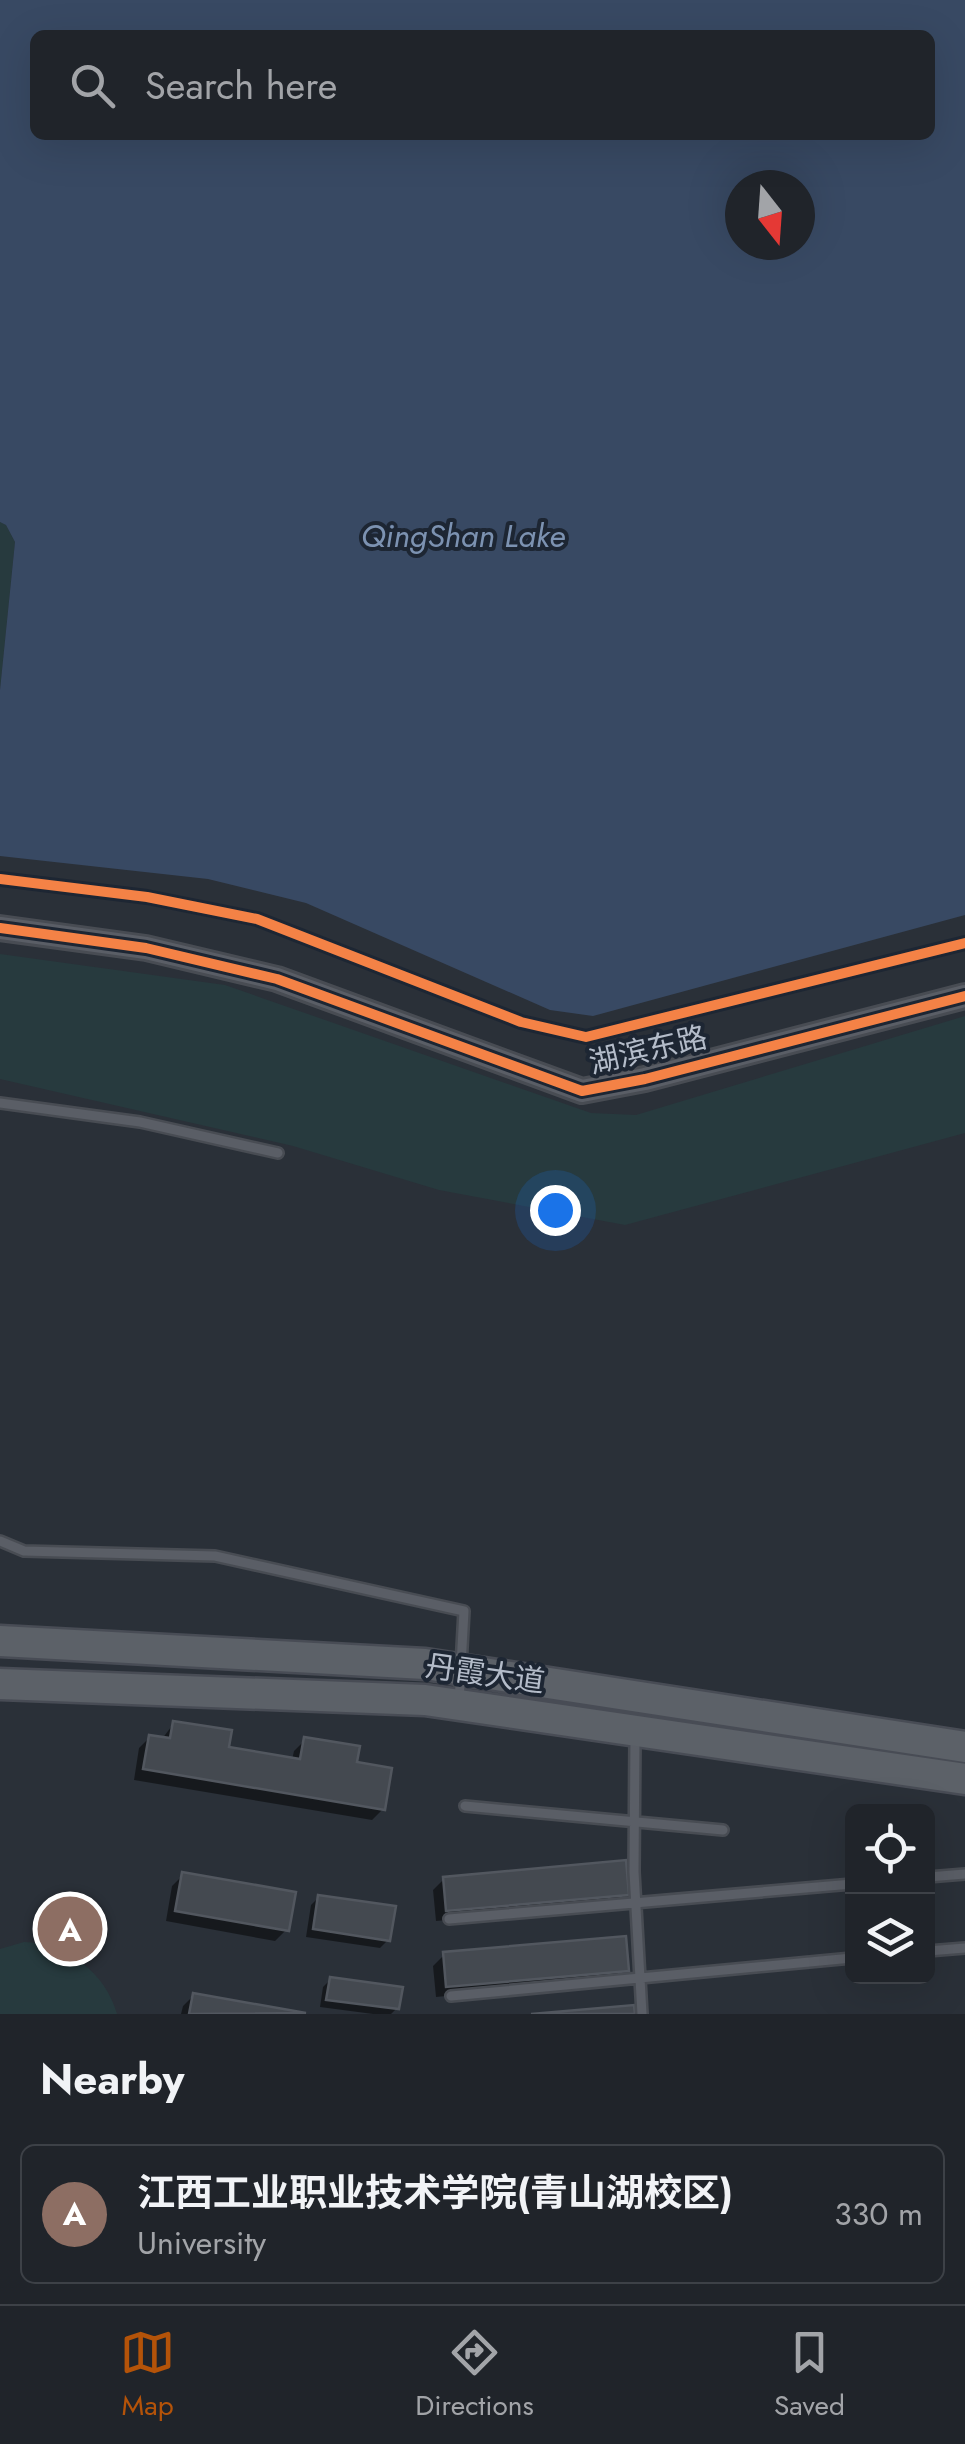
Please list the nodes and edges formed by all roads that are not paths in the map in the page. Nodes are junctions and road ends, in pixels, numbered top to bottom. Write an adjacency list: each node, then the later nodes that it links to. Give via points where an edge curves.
1 (0, 928): 2 (street, 湖滨东路, via 146,948 277,979 582,1091)
2 (965, 996)
3 (0, 1103): 4 (lane, via 140,1122)
4 (278, 1153)
5 (0, 1542): 7 (lane, via 24,1551 215,1556 464,1611)
6 (0, 1641): 7 (main road, 丹霞大道)
7 (460, 1670): 9 (lane); 11 (main road, 丹霞大道)
8 (0, 1684): 9 (main road, 丹霞大道)
9 (458, 1705): 10 (main road, 丹霞大道)
10 (635, 1730): 12 (main road, 丹霞大道); 14 (lane)
11 (965, 1747)
12 (965, 1779)
13 (465, 1806): 14 (lane)
14 (634, 1822): 15 (lane); 19 (lane)
15 (722, 1830)
16 (965, 1874): 17 (lane)
17 (935, 1876)
18 (845, 1885): 19 (lane)
19 (636, 1903): 20 (lane); 24 (lane)
20 (449, 1919)
21 (965, 1948): 22 (lane)
22 (935, 1950)
23 (845, 1959): 24 (lane)
24 (640, 1978): 25 (lane); 26 (lane)
25 (451, 1996)
26 (642, 2014)

